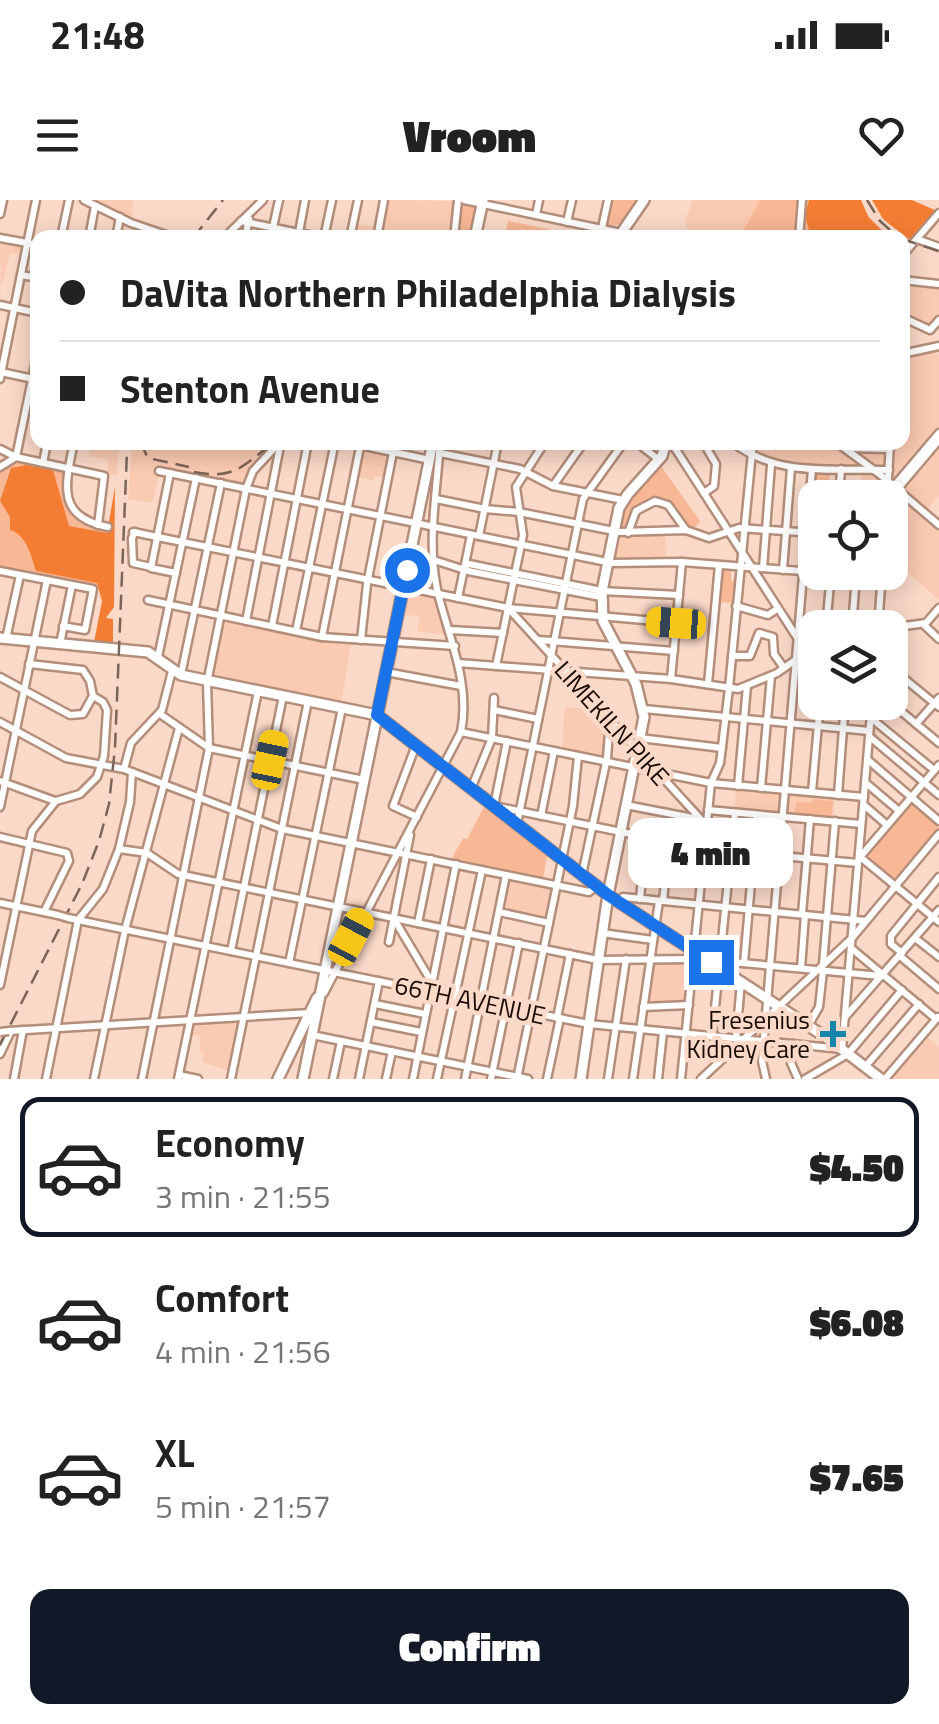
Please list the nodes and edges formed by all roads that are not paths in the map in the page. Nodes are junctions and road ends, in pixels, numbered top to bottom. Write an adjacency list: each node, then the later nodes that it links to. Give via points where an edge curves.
1 (3, 200): 22 (street)
2 (36, 200): 29 (street)
3 (69, 200): 30 (street)
4 (84, 200): 19 (street)
5 (262, 200): 25 (street)
6 (279, 200): 27 (street)
7 (306, 200): 37 (street)
8 (332, 200): 38 (street)
9 (358, 200): 39 (street)
10 (384, 200): 40 (street)
11 (461, 200): 18 (street); 41 (street)
12 (514, 200): 20 (street)
13 (539, 200): 23 (street)
14 (572, 200): 26 (street)
15 (608, 200): 28 (street)
16 (644, 200): 43 (main road)
17 (802, 200): 44 (street)
18 (482, 202): 20 (street); 42 (main road)
19 (95, 206): 24 (street); 31 (street)
20 (512, 210): 23 (street)
21 (939, 213): 47 (street)
22 (0, 214)
23 (536, 215): 26 (street)
24 (120, 218): 32 (street); 33 (street)
25 (245, 222): 27 (street); 34 (street); 35 (street)
26 (567, 222): 28 (street)
27 (273, 227): 36 (street)
28 (604, 229)
29 (31, 230)
30 (63, 230)
31 (90, 230)
32 (118, 230)
33 (153, 230)
34 (234, 230)
35 (245, 230)
36 (282, 230)
37 (299, 230)
38 (325, 230)
39 (352, 230)
40 (378, 230)
41 (455, 230)
42 (477, 230)
43 (622, 230)
44 (800, 230)
45 (30, 233): 48 (street)
46 (0, 238): 48 (street)
47 (917, 239): 49 (street); 50 (street)
48 (28, 244): 51 (street)
49 (910, 247)
50 (939, 247)
51 (22, 275): 52 (street); 56 (street)
52 (30, 276)
53 (910, 281): 54 (street)
54 (939, 284)
55 (0, 305): 56 (street)
56 (14, 308): 57 (street); 62 (street)
57 (30, 311)
58 (939, 320): 59 (street, via 930,330)
59 (910, 321)
60 (939, 346): 61 (street)
61 (910, 352)
62 (0, 374): 63 (street)
63 (30, 378)
64 (30, 396): 90 (street)
65 (939, 437): 110 (street)
66 (0, 450): 90 (street)
67 (45, 450): 92 (street)
68 (72, 450): 96 (street)
69 (273, 450): 115 (street)
70 (279, 450): 118 (street)
71 (306, 450): 119 (street)
72 (332, 450): 123 (street)
73 (360, 450): 124 (street)
74 (385, 450): 87 (street)
75 (431, 450): 91 (main road)
76 (496, 450): 93 (street)
77 (540, 450): 103 (street)
78 (578, 450): 114 (street)
79 (618, 450): 116 (street)
80 (664, 450): 122 (main road)
81 (668, 450): 117 (street)
82 (708, 450): 117 (street, via 716,464 714,486)
83 (742, 450): 89 (street)
84 (751, 450): 89 (street)
85 (847, 450): 100 (street)
86 (890, 450): 101 (street)
87 (393, 452): 91 (street); 127 (street)
88 (440, 453): 93 (street); 111 (street)
89 (750, 456): 94 (street); 134 (street)
90 (16, 457): 92 (street); 95 (street)
91 (429, 460): 111 (street); 113 (main road)
92 (43, 462): 96 (street)
93 (494, 463): 103 (street); 125 (street)
94 (771, 465): 97 (street); 136 (street)
95 (0, 467)
96 (69, 468): 130 (street, via 68,490 78,516); 130 (street, via 104,476)
97 (791, 468): 98 (street); 138 (street)
98 (812, 469): 99 (street); 106 (street)
99 (841, 469): 100 (street); 107 (street)
100 (874, 470): 101 (street); 108 (street)
101 (888, 470): 109 (street)
102 (159, 471): 104 (street)
103 (524, 471): 114 (street); 126 (street, via 515,492)
104 (170, 473): 105 (street); 143 (street)
105 (196, 478): 112 (street); 144 (street)
106 (812, 480)
107 (840, 480)
108 (886, 480)
109 (891, 480)
110 (899, 480)
111 (437, 482): 113 (street); 120 (street)
112 (221, 483): 115 (street); 146 (street)
113 (424, 484): 128 (main road)
114 (553, 486): 116 (street)
115 (246, 489): 118 (street); 148 (street)
116 (587, 493): 122 (street); 129 (street)
117 (704, 493): 141 (street)
118 (271, 494): 119 (street); 150 (street)
119 (297, 499): 123 (street); 152 (street)
120 (436, 499): 125 (street); 133 (street)
121 (908, 499): 131 (street)
122 (623, 500): 137 (main road)
123 (322, 504): 124 (street); 160 (street)
124 (348, 509): 127 (street); 165 (street)
125 (485, 509): 126 (street); 142 (street)
126 (519, 512): 129 (street); 145 (street)
127 (380, 516): 128 (street); 170 (street)
128 (416, 523): 133 (street); 172 (main road)
129 (578, 524): 137 (street); 149 (street)
130 (98, 525): 132 (street)
131 (939, 525)
132 (108, 527)
133 (435, 528): 142 (street); 151 (street)
134 (743, 528): 136 (street); 141 (street); 147 (street)
135 (686, 530): 139 (street); 139 (street, via 668,504 655,501 636,512); 141 (street, via 704,538)
136 (766, 530): 138 (street); 161 (street)
137 (614, 531): 139 (street); 153 (main road)
138 (786, 531): 140 (street); 163 (street)
139 (628, 532)
140 (798, 532)
141 (729, 533): 147 (street)
142 (475, 536): 145 (street); 158 (street)
143 (157, 537): 144 (street); 157 (street); 157 (street, via 134,532 132,538 132,563)
144 (182, 542): 146 (street); 167 (street)
145 (521, 544): 149 (street); 168 (street)
146 (208, 547): 148 (street); 184 (street)
147 (741, 551): 156 (street); 159 (street)
148 (233, 552): 150 (street); 186 (street)
149 (572, 555): 153 (street); 173 (street)
150 (258, 557): 152 (street); 188 (street)
151 (434, 560): 158 (street); 174 (street)
152 (284, 562): 160 (street); 193 (street)
153 (608, 562): 154 (street); 175 (main road)
154 (682, 562): 155 (street); 176 (street)
155 (718, 565): 156 (street); 230 (street)
156 (740, 566): 159 (street); 180 (street)
157 (151, 567): 167 (street)
158 (464, 567): 168 (street); 177 (street)
159 (752, 567): 161 (street); 182 (street)
160 (309, 568): 165 (street); 196 (street)
161 (763, 568): 163 (street)
162 (0, 570): 166 (street)
163 (783, 570): 164 (street)
164 (798, 571)
165 (334, 573): 170 (street); 198 (street)
166 (20, 574): 169 (street); 199 (street)
167 (176, 574): 179 (street)
168 (515, 577): 173 (street); 181 (street)
169 (47, 580): 171 (street); 204 (street)
170 (368, 580): 172 (street); 202 (street)
171 (72, 585): 192 (street); 192 (street, via 92,589 83,630)
172 (403, 587): 174 (street); 205 (main road)
173 (565, 587): 175 (street); 185 (street)
174 (439, 594): 177 (street); 195 (street)
175 (601, 594): 176 (street); 187 (main road)
176 (679, 595): 189 (street)
177 (458, 598): 181 (street)
178 (148, 600): 179 (street)
179 (170, 606): 184 (street); 214 (street)
180 (736, 606): 182 (street, via 768,614); 213 (street)
181 (508, 608): 185 (street); 197 (street); 203 (street, LIMEKILN PIKE)
182 (778, 608): 200 (street)
183 (939, 608): 191 (street)
184 (194, 610): 186 (street); 223 (street)
185 (560, 613): 187 (street); 206 (street)
186 (220, 615): 188 (street); 228 (street)
187 (598, 617): 189 (street); 209 (main road)
188 (246, 621): 193 (street)
189 (676, 623): 190 (street); 211 (street)
190 (690, 624)
191 (924, 624): 194 (street); 201 (street)
192 (63, 626): 207 (street)
193 (272, 626): 196 (street)
194 (908, 626)
195 (450, 630): 197 (street); 208 (street)
196 (296, 631): 198 (street)
197 (503, 634): 218 (street)
198 (322, 637): 202 (street)
199 (3, 638): 204 (main road)
200 (798, 638)
201 (939, 639)
202 (361, 640): 205 (street)
203 (538, 640): 206 (street); 212 (street, LIMEKILN PIKE)
204 (34, 641): 207 (main road); 217 (street)
205 (392, 642): 208 (street); 222 (main road)
206 (554, 642): 209 (street); 212 (street)
207 (60, 644): 214 (main road)
208 (454, 646): 216 (street)
209 (616, 646): 211 (street); 224 (main road)
210 (798, 650): 215 (street)
211 (674, 651): 227 (street)
212 (551, 654): 220 (street); 221 (street, LIMEKILN PIKE)
213 (732, 656): 219 (street, via 751,655 757,633 772,636); 233 (street)
214 (158, 657): 223 (main road)
215 (797, 659): 219 (street); 257 (street)
216 (458, 663): 218 (street); 231 (street)
217 (29, 664): 234 (street); 236 (street, via 83,670)
218 (496, 666): 220 (street)
219 (784, 668): 225 (street)
220 (548, 670): 221 (street); 248 (street)
221 (567, 671): 224 (street); 249 (street, LIMEKILN PIKE)
222 (386, 672): 231 (street); 247 (main road)
223 (177, 673): 228 (main road); 244 (street)
224 (632, 676): 227 (street); 242 (main road)
225 (771, 676): 232 (street); 256 (street)
226 (0, 677): 234 (street)
227 (672, 679): 230 (street)
228 (207, 680): 235 (main road); 271 (street)
229 (908, 680): 240 (street)
230 (708, 684): 233 (street)
231 (462, 686): 263 (street)
232 (747, 686): 233 (street); 250 (street)
233 (729, 688): 246 (street)
234 (24, 689): 236 (street, via 77,716); 262 (street)
235 (258, 691): 237 (main road); 275 (street)
236 (93, 696): 280 (street, via 107,710)
237 (283, 696): 239 (main road); 278 (street)
238 (494, 698): 243 (street)
239 (308, 701): 241 (main road); 281 (street)
240 (938, 702): 258 (street)
241 (342, 708): 247 (main road); 286 (street)
242 (644, 709): 246 (street); 266 (main road)
243 (494, 710): 248 (street); 265 (street)
244 (160, 714): 260 (street); 285 (street, via 131,743)
245 (908, 717): 258 (street)
246 (726, 718): 250 (street); 272 (street)
247 (376, 719): 269 (main road); 288 (main road)
248 (538, 719): 270 (street)
249 (610, 720): 273 (street, LIMEKILN PIKE); 279 (street)
250 (744, 720): 256 (street); 294 (street)
251 (819, 720): 259 (street)
252 (844, 720): 261 (street)
253 (870, 720): 264 (street)
254 (873, 720): 284 (street)
255 (0, 722): 262 (street)
256 (767, 722): 257 (street); 295 (street)
257 (791, 724): 259 (street); 297 (street)
258 (916, 724): 268 (street)
259 (818, 727): 261 (street); 298 (street)
260 (179, 728): 271 (street); 293 (street)
261 (843, 729): 264 (street); 299 (street)
262 (15, 730): 280 (street, via 66,758); 289 (street)
263 (461, 732): 265 (street); 282 (street)
264 (869, 734): 277 (street); 291 (street)
265 (492, 738): 267 (street); 296 (street)
266 (640, 738): 272 (street); 273 (main road)
267 (507, 742): 270 (street); 306 (street)
268 (939, 744)
269 (416, 745): 282 (main road); 315 (street, via 393,806)
270 (532, 747): 274 (street); 311 (street)
271 (210, 748): 275 (street); 301 (street)
272 (722, 748): 292 (street)
273 (638, 750): 283 (main road); 287 (street, LIMEKILN PIKE)
274 (554, 751): 276 (street); 314 (street)
275 (244, 755): 278 (street); 308 (street)
276 (578, 756): 279 (street); 322 (street)
277 (867, 759): 290 (street); 302 (street)
278 (270, 760): 281 (street); 319 (street)
279 (606, 762): 283 (street); 325 (street)
280 (102, 766): 285 (street); 303 (street, via 80,794)
281 (295, 766): 286 (street); 328 (street)
282 (444, 767): 296 (main road); 315 (street)
283 (634, 768): 287 (street); 305 (main road)
284 (937, 768): 291 (street)
285 (128, 770): 293 (street); 337 (street, via 130,802)
286 (328, 772): 288 (street); 331 (street)
287 (656, 772): 292 (street); 317 (street, LIMEKILN PIKE)
288 (364, 780): 336 (main road)
289 (2, 782): 303 (street); 307 (street)
290 (865, 782): 304 (street); 310 (street)
291 (924, 782): 300 (street); 302 (street)
292 (711, 784): 294 (street); 309 (street)
293 (166, 785): 301 (street); 340 (street)
294 (738, 786): 295 (street)
295 (762, 788): 297 (street)
296 (472, 789): 306 (main road)
297 (786, 790): 298 (street); 316 (street)
298 (812, 792): 299 (street)
299 (838, 795): 304 (street)
300 (939, 795)
301 (199, 797): 308 (street); 351 (street)
302 (911, 797): 310 (street); 320 (street)
303 (56, 801): 335 (street)
304 (863, 801): 324 (street); 327 (street)
305 (626, 805): 317 (street); 329 (main road)
306 (494, 806): 311 (street); 323 (main road)
307 (0, 807)
308 (233, 810): 319 (street); 355 (street)
309 (708, 810): 312 (street); 326 (street)
310 (899, 811): 327 (street)
311 (520, 812): 314 (street); 323 (street)
312 (735, 813): 313 (street); 339 (street)
313 (757, 814): 316 (street); 342 (street)
314 (541, 816): 322 (street)
315 (417, 817): 341 (street)
316 (784, 817): 318 (street); 343 (street)
317 (698, 819): 326 (street, LIMEKILN PIKE)
318 (810, 819): 321 (street); 344 (street)
319 (258, 820): 328 (street); 359 (street)
320 (939, 820)
321 (835, 821): 324 (street); 348 (street)
322 (570, 822): 325 (street); 347 (street)
323 (517, 824): 347 (main road)
324 (862, 824): 345 (street)
325 (593, 826): 329 (street); 353 (street)
326 (707, 826): 338 (street)
327 (888, 826): 345 (street)
328 (282, 829): 331 (street); 360 (street)
329 (621, 832): 333 (street); 361 (main road)
330 (939, 834): 358 (street)
331 (315, 836): 336 (street); 363 (street)
332 (0, 837): 335 (street)
333 (646, 837): 334 (street); 362 (street)
334 (669, 842): 338 (street); 364 (street)
335 (28, 843): 370 (street); 374 (street, via 67,853 69,861)
336 (351, 843): 341 (street); 369 (main road)
337 (119, 849): 340 (street); 381 (street, via 103,889)
338 (704, 849): 339 (street); 368 (street)
339 (731, 852): 342 (street); 371 (street)
340 (147, 853): 351 (street); 389 (street)
341 (401, 853): 346 (street); 375 (street); 380 (street)
342 (754, 854): 343 (street); 372 (street)
343 (780, 856): 344 (street); 377 (street)
344 (806, 858): 348 (street); 378 (street)
345 (859, 858): 348 (street); 358 (street); 382 (street)
346 (430, 859): 349 (street); 386 (street)
347 (562, 860): 353 (main road); 356 (street)
348 (832, 860): 379 (street)
349 (456, 864): 350 (street); 388 (street)
350 (482, 870): 352 (street); 391 (street)
351 (184, 875): 355 (street); 395 (street)
352 (506, 875): 356 (street); 376 (street)
353 (582, 876): 357 (main road)
354 (939, 876): 367 (street)
355 (218, 882): 359 (street); 399 (street)
356 (557, 885): 357 (street, via 590,892); 385 (street)
357 (596, 886): 361 (main road)
358 (896, 886): 367 (street); 384 (street)
359 (244, 887): 360 (street); 402 (street)
360 (269, 892): 363 (street); 406 (street)
361 (608, 895): 365 (main road); 390 (main road)
362 (640, 898): 364 (street); 365 (street)
363 (302, 900): 369 (street); 411 (street)
364 (661, 901): 368 (street); 387 (street)
365 (618, 902): 387 (main road)
366 (0, 904): 370 (street, 66TH AVENUE)
367 (917, 904): 383 (street); 404 (street, via 890,939)
368 (699, 905): 371 (street); 405 (street)
369 (338, 906): 375 (street); 417 (main road)
370 (16, 907): 374 (street, 66TH AVENUE); 423 (street)
371 (726, 908): 372 (street); 413 (street)
372 (749, 910): 377 (street); 412 (street)
373 (939, 910): 383 (street)
374 (44, 912): 381 (street, 66TH AVENUE, bridge)
375 (364, 912): 380 (street); 417 (street)
376 (499, 912): 385 (street); 392 (street)
377 (775, 912): 378 (street); 414 (street)
378 (804, 915): 379 (street); 415 (street)
379 (827, 917): 382 (street); 416 (street)
380 (394, 918): 386 (street); 397 (street); 422 (street)
381 (78, 920): 389 (street, 66TH AVENUE); 450 (street)
382 (853, 920): 384 (street); 393 (street)
383 (936, 920): 394 (street)
384 (866, 921): 393 (street)
385 (549, 922): 400 (street)
386 (418, 923): 388 (street)
387 (655, 926): 396 (street); 405 (main road)
388 (443, 928): 391 (street); 422 (street)
389 (125, 930): 395 (street, 66TH AVENUE); 446 (street)
390 (602, 932): 396 (street); 410 (main road)
391 (468, 933): 392 (street); 426 (street)
392 (494, 938): 398 (street); 428 (street)
393 (852, 938): 401 (street); 416 (street)
394 (916, 938): 404 (street); 407 (street)
395 (171, 939): 399 (street, 66TH AVENUE); 444 (street)
396 (653, 940): 409 (street)
397 (389, 942)
398 (519, 944): 400 (street); 434 (street)
399 (205, 946): 402 (street, 66TH AVENUE); 443 (street)
400 (544, 948): 403 (street); 435 (street)
401 (851, 948): 418 (street); 419 (street)
402 (230, 951): 406 (street, 66TH AVENUE)
403 (570, 954): 410 (street); 441 (street)
404 (901, 954): 419 (street); 425 (street)
405 (694, 955): 409 (street); 413 (main road); 432 (street)
406 (256, 956): 411 (street, 66TH AVENUE); 437 (street)
407 (939, 958)
408 (626, 959): 409 (street); 410 (street); 449 (street)
409 (650, 959): 431 (street)
410 (598, 960): 447 (main road)
411 (289, 963): 417 (street, 66TH AVENUE)
412 (744, 963): 413 (street); 414 (street)
413 (720, 964): 421 (main road); 458 (street)
414 (771, 965): 415 (street); 427 (street)
415 (800, 968): 416 (street)
416 (821, 968): 418 (street); 433 (street); 448 (street, via 819,1007)
417 (330, 971): 420 (street, 66TH AVENUE); 438 (main road)
418 (848, 973): 419 (street); 439 (street)
419 (883, 975): 424 (street); 439 (street)
420 (379, 981): 422 (street, 66TH AVENUE); 429 (street)
421 (741, 982): 427 (main road); 459 (street)
422 (428, 984): 426 (street); 436 (street)
423 (0, 985)
424 (902, 990): 430 (street); 464 (street)
425 (939, 990)
426 (451, 996): 428 (street, 66TH AVENUE); 468 (street)
427 (768, 999): 433 (main road); 442 (street)
428 (480, 1002): 434 (street, 66TH AVENUE); 469 (street)
429 (375, 1004): 436 (street); 445 (street)
430 (919, 1004): 440 (street); 470 (street)
431 (643, 1006): 432 (street); 452 (street)
432 (689, 1006): 456 (street)
433 (778, 1006): 442 (street); 448 (main road)
434 (506, 1007): 435 (street, 66TH AVENUE); 471 (street)
435 (531, 1012): 441 (street, 66TH AVENUE); 474 (street)
436 (425, 1014): 454 (street)
437 (244, 1015): 438 (street); 443 (street); 481 (street)
438 (314, 1015): 457 (main road)
439 (845, 1016): 464 (street)
440 (938, 1017): 499 (street)
441 (558, 1018): 447 (street, 66TH AVENUE); 491 (street)
442 (766, 1018): 459 (street); 461 (street)
443 (190, 1019): 444 (street); 473 (street)
444 (154, 1020): 446 (street); 479 (street)
445 (371, 1022): 454 (street); 463 (street)
446 (106, 1024): 450 (street); 478 (street)
447 (588, 1024): 449 (street, 66TH AVENUE); 492 (main road)
448 (808, 1026): 464 (main road)
449 (616, 1027): 452 (street, 66TH AVENUE); 493 (street)
450 (57, 1028): 451 (street); 477 (street)
451 (23, 1030): 453 (street); 476 (street)
452 (640, 1030): 455 (street, 66TH AVENUE); 494 (street)
453 (5, 1031): 466 (street)
454 (421, 1032): 467 (street)
455 (662, 1032): 456 (street, 66TH AVENUE); 495 (street)
456 (686, 1034): 458 (street, 66TH AVENUE); 496 (street)
457 (308, 1037): 460 (street); 482 (main road); 483 (main road)
458 (712, 1037): 459 (street, 66TH AVENUE)
459 (739, 1039): 461 (street, 66TH AVENUE); 472 (street)
460 (341, 1041): 463 (street); 484 (street)
461 (764, 1042): 462 (street, 66TH AVENUE); 475 (street)
462 (793, 1044): 464 (street, 66TH AVENUE); 498 (street, via 791,1063)
463 (366, 1046): 465 (street); 485 (street)
464 (836, 1049): 470 (main road); 498 (street)
465 (392, 1051): 467 (street); 486 (street)
466 (0, 1054)
467 (417, 1056): 468 (street); 487 (street)
468 (442, 1061): 469 (street); 488 (street)
469 (467, 1066): 471 (street); 489 (street)
470 (866, 1067): 499 (main road)
471 (492, 1075): 474 (street)
472 (710, 1076): 497 (street)
473 (179, 1077): 480 (street)
474 (518, 1078): 490 (street)
475 (763, 1078)
476 (14, 1079)
477 (46, 1079)
478 (94, 1079)
479 (142, 1079)
480 (198, 1079)
481 (231, 1079)
482 (278, 1079)
483 (303, 1079)
484 (333, 1079)
485 (359, 1079)
486 (386, 1079)
487 (414, 1079)
488 (438, 1079)
489 (465, 1079)
490 (528, 1079)
491 (548, 1079)
492 (580, 1079)
493 (608, 1079)
494 (632, 1079)
495 (658, 1079)
496 (682, 1079)
497 (700, 1079)
498 (801, 1079)
499 (883, 1079)

